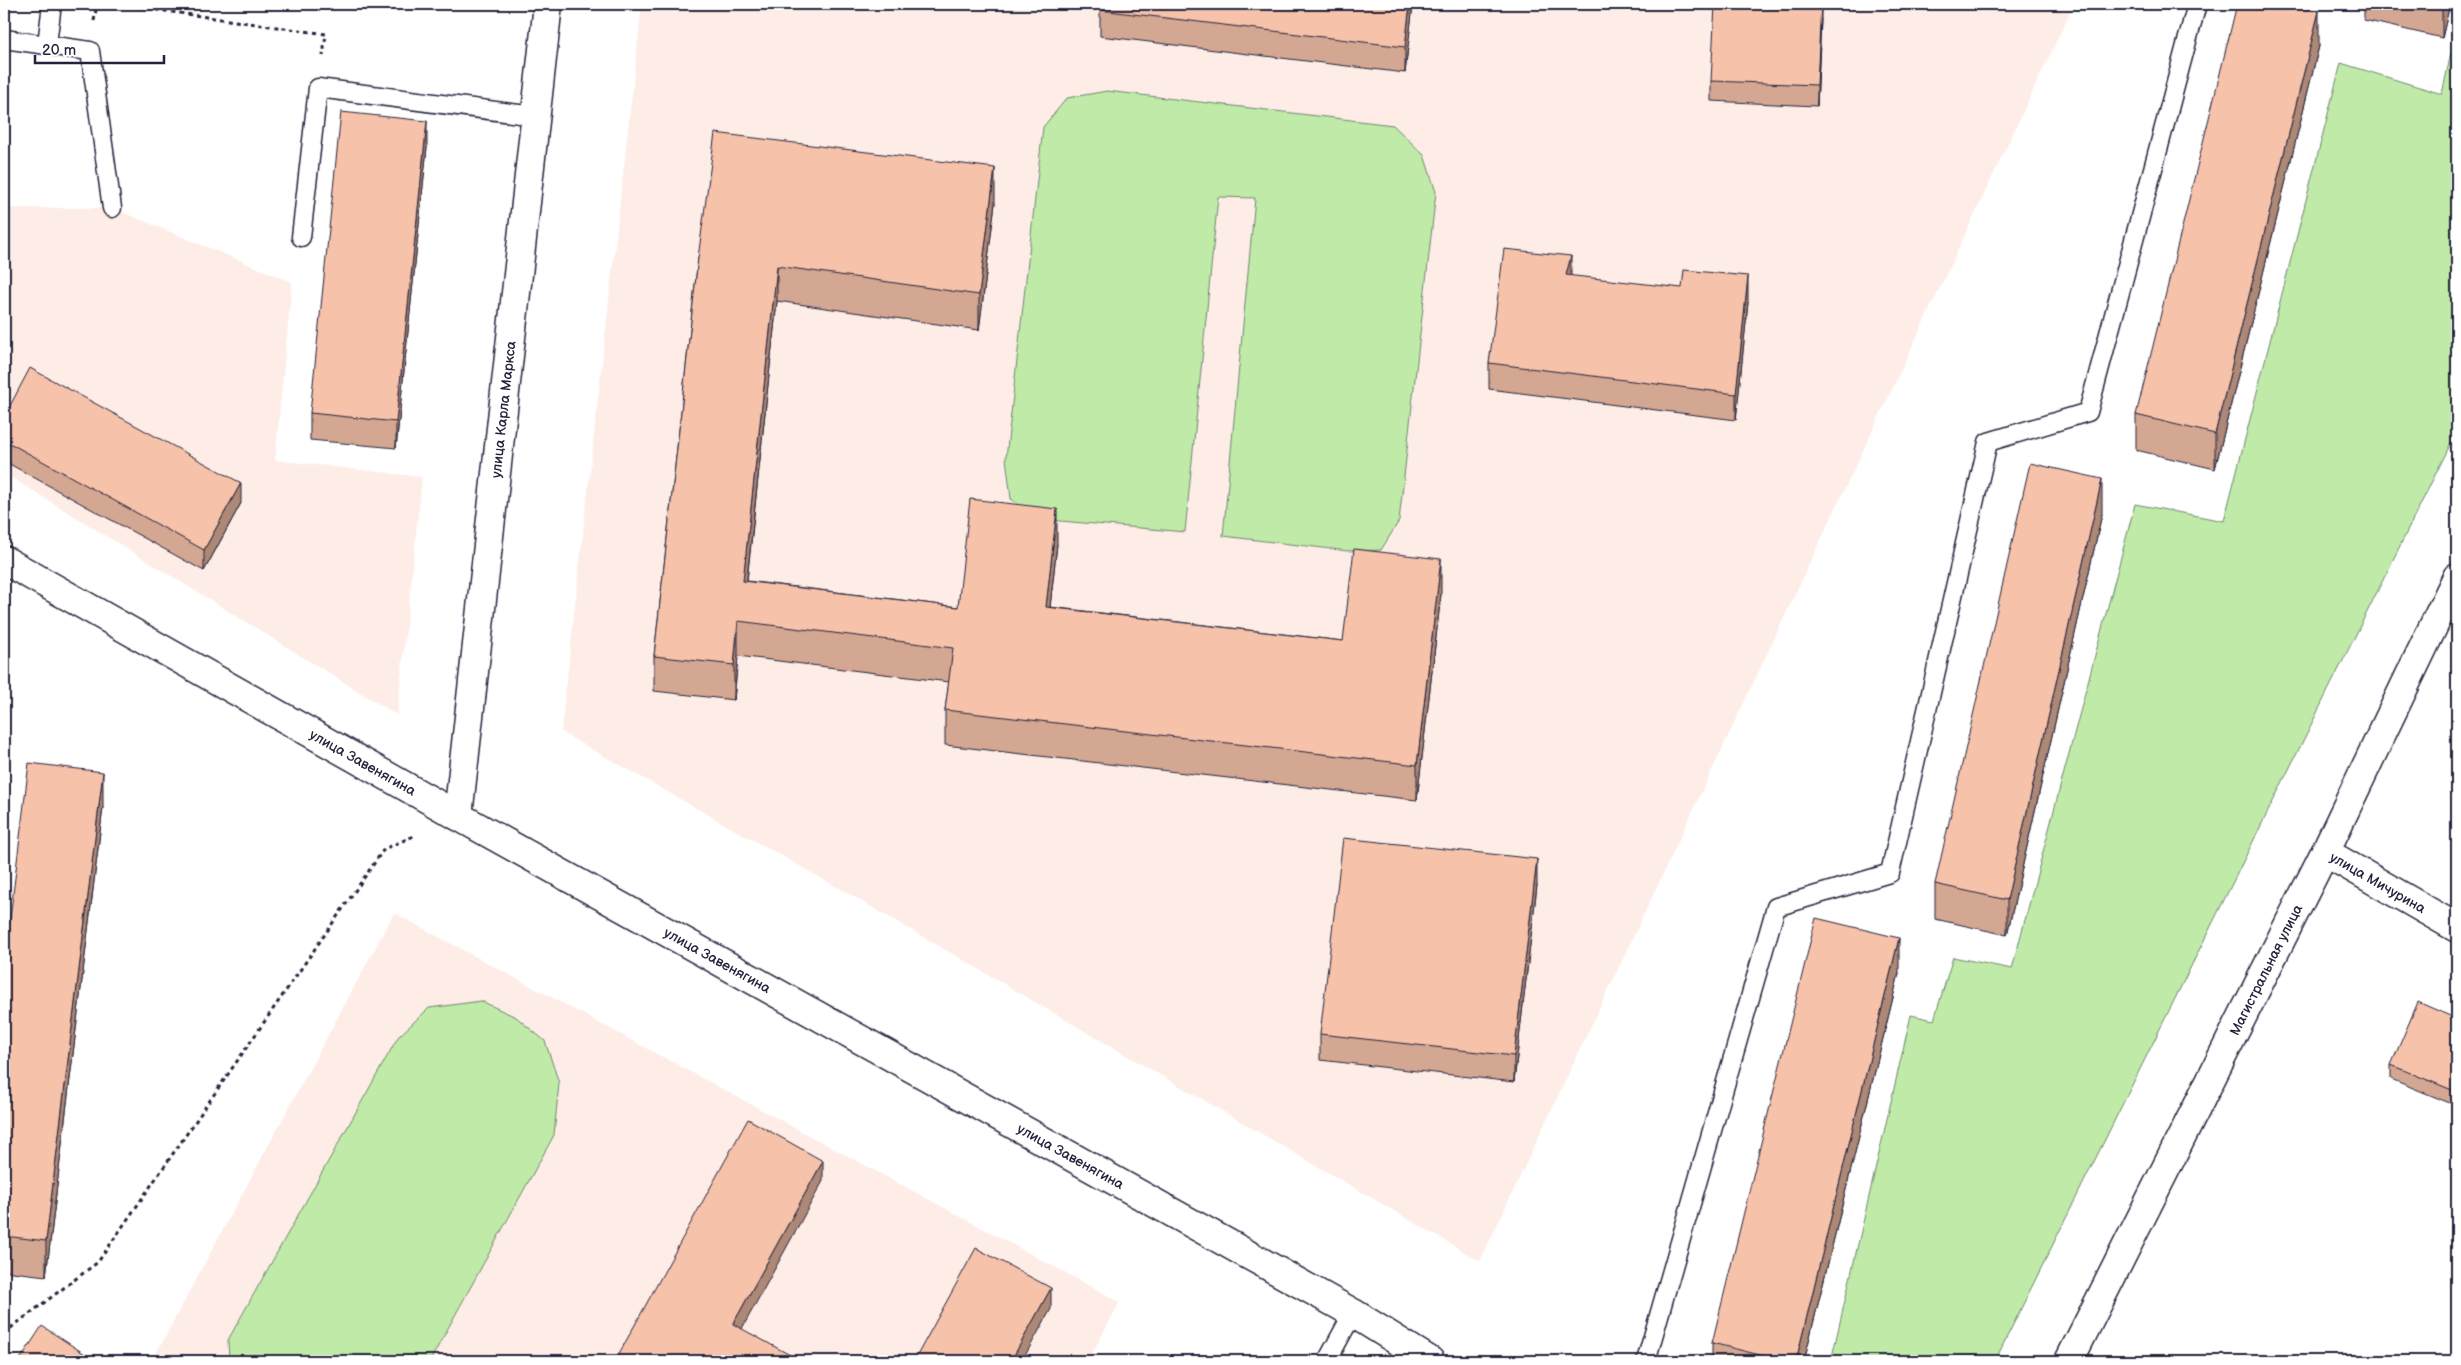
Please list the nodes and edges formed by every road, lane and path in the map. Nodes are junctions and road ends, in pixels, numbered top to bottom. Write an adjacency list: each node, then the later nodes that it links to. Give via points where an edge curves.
1 (52, 4): 6 (lane)
2 (116, 4): 7 (path, via 326,34)
3 (548, 4): 8 (street, улица Карла Маркса)
4 (2197, 4): 20 (lane, via 2088,412 1988,442 1890,873 1776,907)
5 (4, 39): 6 (lane)
6 (47, 44): 9 (lane, via 90,51)
7 (318, 88): 8 (lane); 10 (lane)
8 (535, 116): 13 (street, улица Карла Маркса)
9 (112, 208)
10 (301, 237)
11 (4, 560): 13 (street, улица Завенягина)
12 (2457, 578): 14 (street, Магистральная улица)
13 (458, 816): 16 (street, улица Завенягина); 17 (path, via 384,850 98,1262)
14 (2325, 852): 15 (street, улица Мичурина); 21 (street, Магистральная улица)
15 (2457, 928)
16 (1353, 1314): 18 (lane); 19 (street, улица Завенягина)
17 (4, 1333)
18 (1327, 1361)
19 (1430, 1361)
20 (1646, 1361)
21 (2069, 1361)

